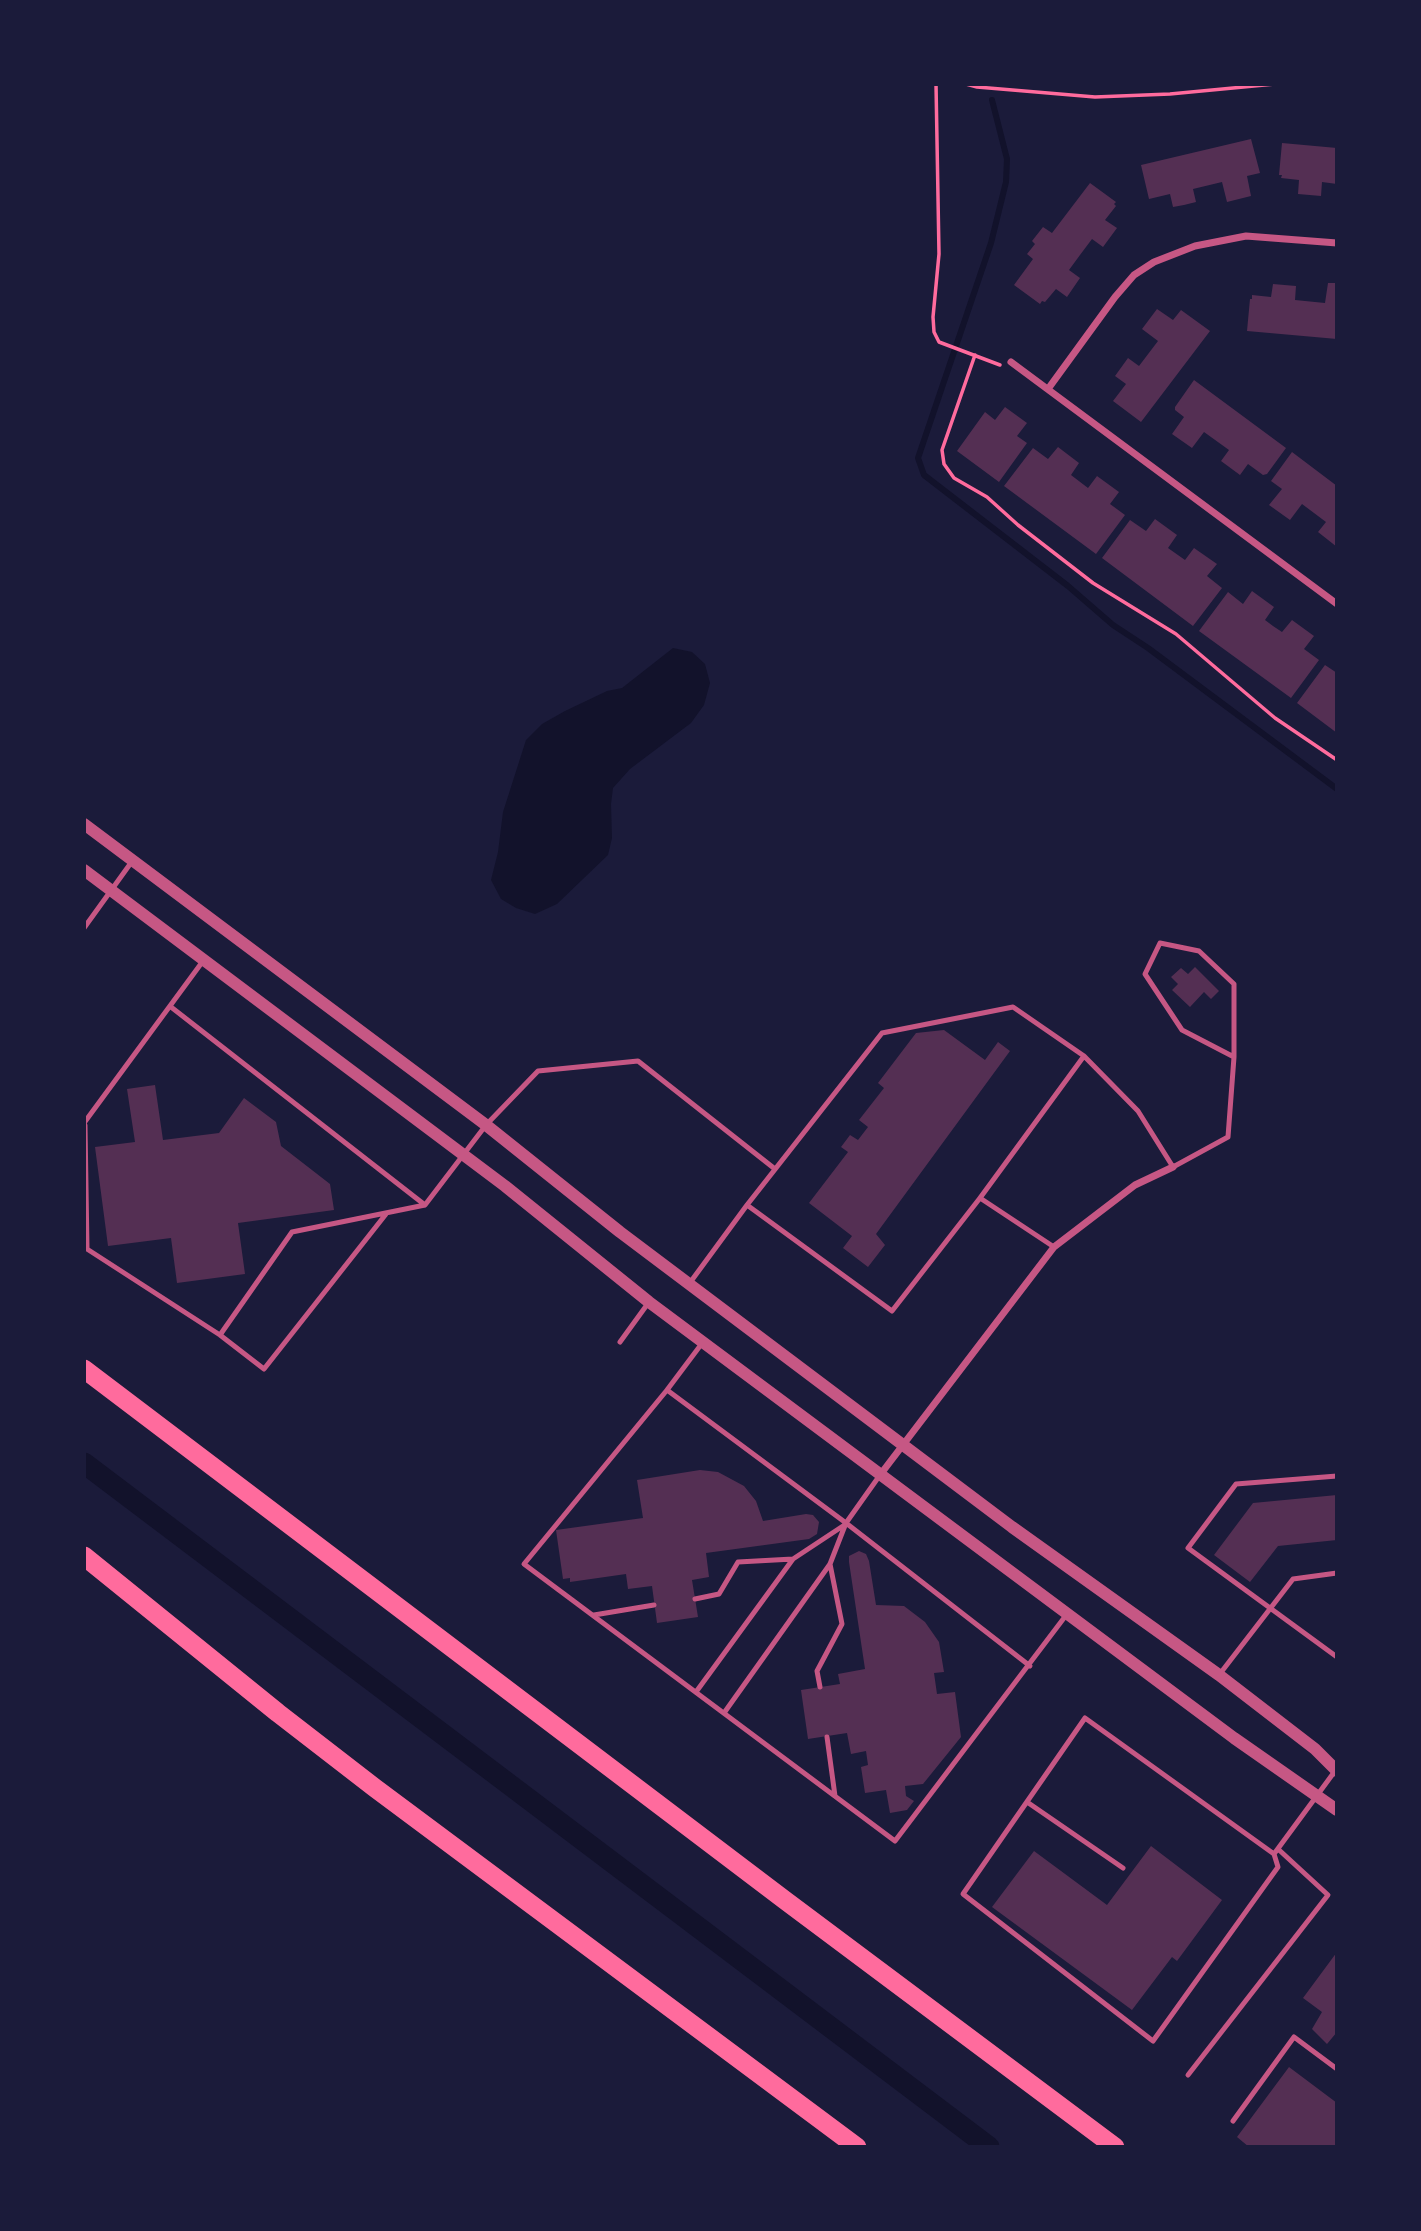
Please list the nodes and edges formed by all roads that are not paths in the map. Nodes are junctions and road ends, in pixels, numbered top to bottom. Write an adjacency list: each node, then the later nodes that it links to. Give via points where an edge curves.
1 (1337, 243): 3 (street, via 1246,236 1195,246 1154,262 1134,275 1115,297)
2 (1011, 362): 3 (street)
3 (1048, 389): 4 (street)
4 (1337, 604)
5 (84, 824): 6 (street)
6 (133, 860): 8 (lane); 15 (street)
7 (84, 870): 8 (street)
8 (111, 890): 9 (lane); 10 (street)
9 (84, 928)
10 (204, 960): 11 (lane); 16 (street)
11 (171, 1007): 14 (lane); 20 (lane)
12 (1084, 1056): 17 (lane, via 1138,1111); 18 (lane, via 1013,1007 882,1033); 19 (lane)
13 (1234, 1057): 13 (lane, via 1182,1030 1145,974 1160,943 1199,951 1234,984); 17 (lane, via 1228,1138)
14 (85, 1124): 26 (lane, via 87,1249)
15 (486, 1125): 16 (lane); 18 (lane, via 538,1071 638,1061); 24 (street)
16 (463, 1154): 20 (lane); 25 (street)
17 (1173, 1167): 23 (street, via 1135,1185)
18 (775, 1169): 21 (lane)
19 (980, 1198): 21 (lane, via 892,1311); 23 (lane)
20 (425, 1205): 22 (lane)
21 (747, 1205): 24 (lane)
22 (386, 1213): 26 (lane, via 292,1232); 26 (lane, via 264,1369)
23 (1054, 1247): 31 (street)
24 (690, 1284): 31 (street)
25 (649, 1302): 27 (lane); 28 (street)
26 (220, 1335)
27 (620, 1342)
28 (703, 1342): 30 (lane); 32 (street)
29 (84, 1369): 62 (highway)
30 (667, 1390): 34 (lane); 43 (lane, via 524,1564)
31 (904, 1445): 32 (street); 46 (street)
32 (880, 1475): 34 (lane); 42 (street)
33 (1337, 1476): 41 (lane, via 1236,1485 1188,1548)
34 (846, 1523): 36 (lane); 37 (lane); 45 (lane)
35 (84, 1556): 61 (highway, via 375,1788)
36 (793, 1559): 39 (lane, via 738,1562 719,1594); 48 (lane)
37 (830, 1564): 47 (lane, via 842,1624 817,1671); 49 (lane)
38 (1337, 1573): 41 (lane, via 1293,1579)
39 (695, 1599)
40 (654, 1605): 43 (lane)
41 (1270, 1608): 44 (lane); 46 (lane)
42 (1067, 1614): 45 (lane); 53 (street)
43 (594, 1615): 48 (lane)
44 (1337, 1657)
45 (1030, 1666): 52 (lane, via 895,1841)
46 (1219, 1675): 51 (street)
47 (820, 1687)
48 (695, 1692): 49 (lane)
49 (724, 1713): 52 (lane)
50 (827, 1737): 52 (lane)
51 (1337, 1770): 53 (lane)
52 (835, 1796)
53 (1318, 1796): 55 (street); 56 (lane)
54 (1027, 1802): 56 (lane, via 1086,1718); 56 (lane, via 964,1894 1153,2041 1278,1867); 57 (lane)
55 (1337, 1810)
56 (1276, 1852): 59 (lane, via 1328,1895)
57 (1123, 1868)
58 (1337, 2069): 60 (lane, via 1294,2037)
59 (1188, 2075)
60 (1233, 2121)
61 (857, 2147)
62 (1115, 2147)

